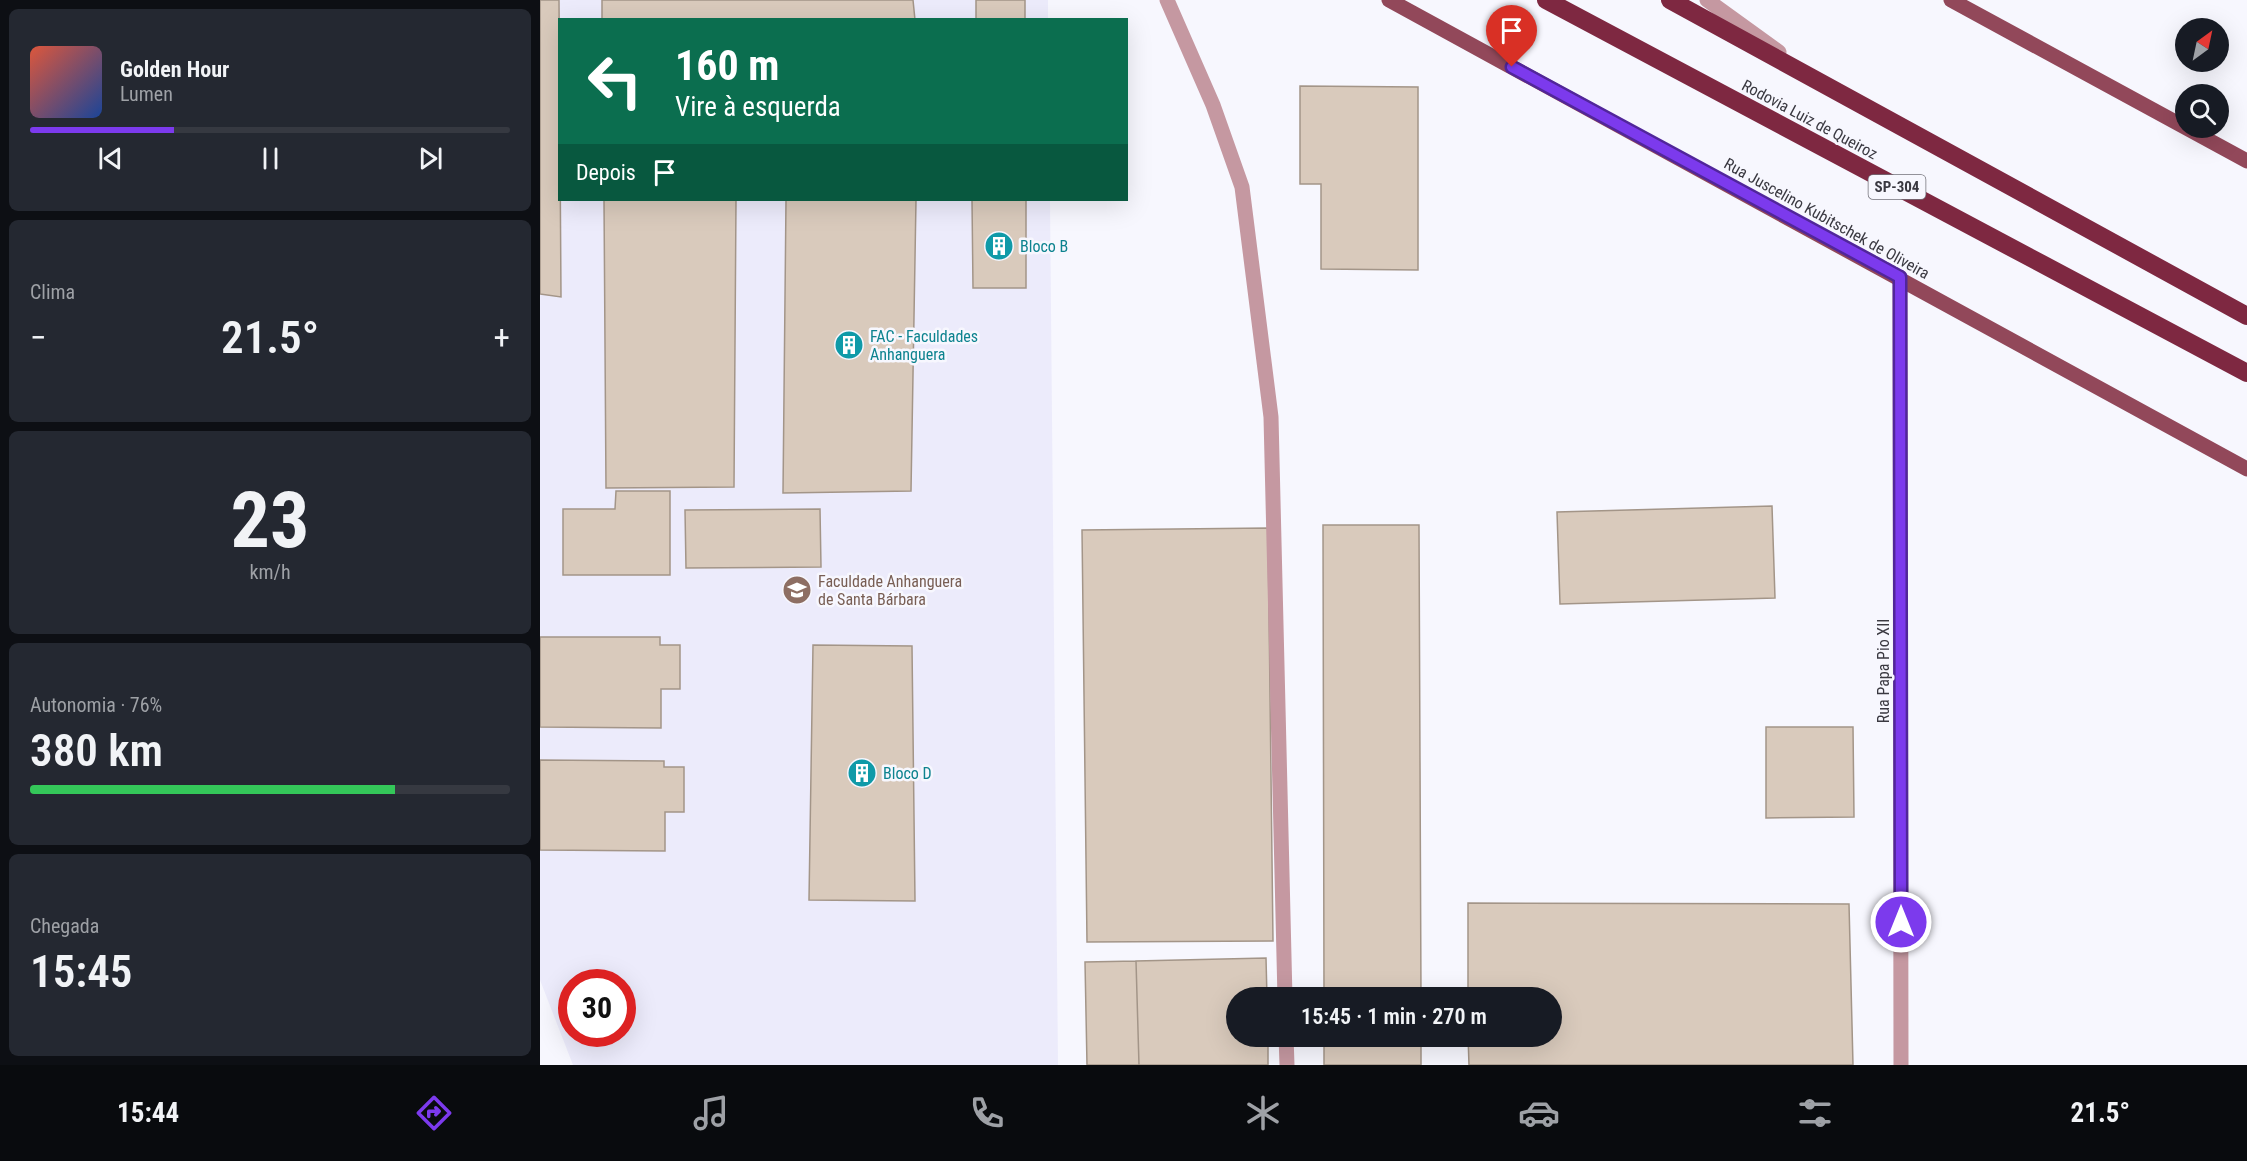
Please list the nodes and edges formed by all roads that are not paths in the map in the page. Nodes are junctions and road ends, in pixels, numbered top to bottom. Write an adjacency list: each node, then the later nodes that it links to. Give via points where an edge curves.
1 (1167, 0): 13 (street, via 1213,105 1242,187 1271,417)
2 (1389, 0): 9 (main road, Rua Juscelino Kubitschek de Oliveira)
3 (1546, 0): 11 (highway, Rodovia Luiz de Queiroz / SP-304)
4 (1670, 0): 7 (highway)
5 (1707, 0): 7 (street)
6 (1951, 0): 8 (main road)
7 (1820, 82): 10 (highway)
8 (2247, 161)
9 (1900, 277): 12 (main road, Rua Juscelino Kubitschek de Oliveira); 16 (street, Rua Papa Pio XII)
10 (2247, 316)
11 (2247, 373)
12 (2247, 469)
13 (1285, 987)
14 (1286, 1047): 15 (street)
15 (1287, 1065)
16 (1901, 1065)

